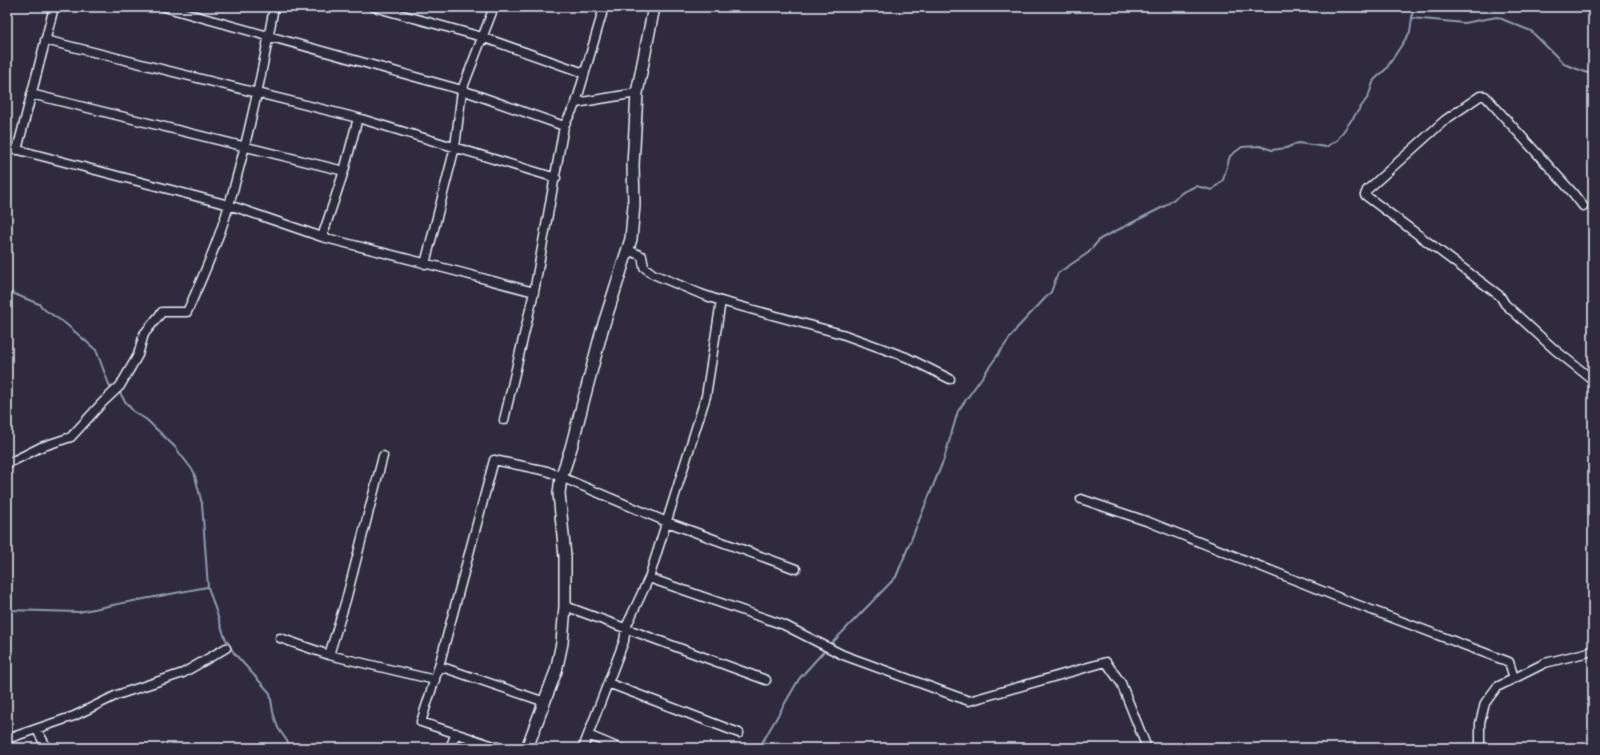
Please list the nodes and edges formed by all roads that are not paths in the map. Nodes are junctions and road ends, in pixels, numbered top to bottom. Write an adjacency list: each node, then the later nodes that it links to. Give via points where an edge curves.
1 (54, 7): 10 (street)
2 (164, 7): 8 (street)
3 (274, 7): 8 (street)
4 (374, 7): 9 (street)
5 (494, 7): 9 (street)
6 (654, 7): 15 (street)
7 (602, 14): 11 (street)
8 (269, 37): 12 (street); 13 (street)
9 (482, 37): 11 (street); 12 (street)
10 (45, 40): 13 (street); 14 (street)
11 (584, 73): 16 (street)
12 (462, 90): 18 (street); 21 (street)
13 (258, 92): 17 (street); 20 (street)
14 (31, 94): 20 (street); 22 (street)
15 (637, 94): 16 (street); 28 (street, via 633,165 634,206)
16 (576, 103): 18 (street)
17 (358, 118): 21 (street); 23 (street)
18 (564, 126): 24 (street)
19 (7, 147): 22 (street)
20 (244, 147): 23 (street); 25 (street)
21 (455, 147): 24 (street); 29 (street)
22 (17, 150): 25 (street)
23 (344, 171): 27 (street)
24 (556, 178): 30 (street)
25 (229, 205): 27 (street); 36 (street, via 187,312 162,312 144,334 138,355 120,386 71,437 41,447)
26 (1583, 206): 33 (street, via 1485,96 1480,96 1445,120 1367,190 1365,195 1500,296 1505,304)
27 (322, 237): 29 (street)
28 (628, 250): 31 (street, via 642,256 644,266 653,274); 37 (street, via 602,330)
29 (425, 264): 30 (street)
30 (534, 292): 34 (street)
31 (721, 302): 32 (street, via 842,334 906,357); 39 (street, via 706,396)
32 (950, 379)
33 (1593, 380)
34 (504, 420)
35 (383, 456): 47 (street, via 346,600)
36 (7, 464)
37 (561, 478): 39 (street); 42 (street, via 559,493 565,557); 48 (street, via 546,471 494,460)
38 (1081, 499): 49 (street, via 1149,522 1509,662)
39 (667, 522): 40 (street); 41 (street)
40 (796, 569)
41 (649, 578): 43 (street); 65 (street, via 784,625 843,654 969,701 1106,662 1122,683)
42 (565, 606): 43 (street); 53 (street, via 558,664)
43 (626, 627): 51 (street); 52 (street, via 624,641)
44 (280, 638): 47 (street)
45 (226, 648): 54 (street, via 183,673 117,695)
46 (1593, 651): 49 (street, via 1545,663)
47 (329, 655): 50 (street)
48 (439, 666): 50 (street); 53 (street)
49 (1514, 678): 66 (street, via 1497,687 1485,703 1480,723)
50 (435, 680): 55 (street, via 421,722)
51 (766, 680)
52 (608, 683): 56 (street); 57 (street)
53 (545, 702): 62 (street)
54 (38, 730): 58 (street); 59 (street)
55 (456, 733): 60 (street); 61 (street)
56 (739, 733)
57 (588, 735): 63 (street); 64 (street)
58 (7, 739)
59 (47, 748)
60 (450, 748)
61 (500, 748)
62 (526, 748)
63 (583, 748)
64 (618, 748)
65 (1147, 748)
66 (1480, 748)

